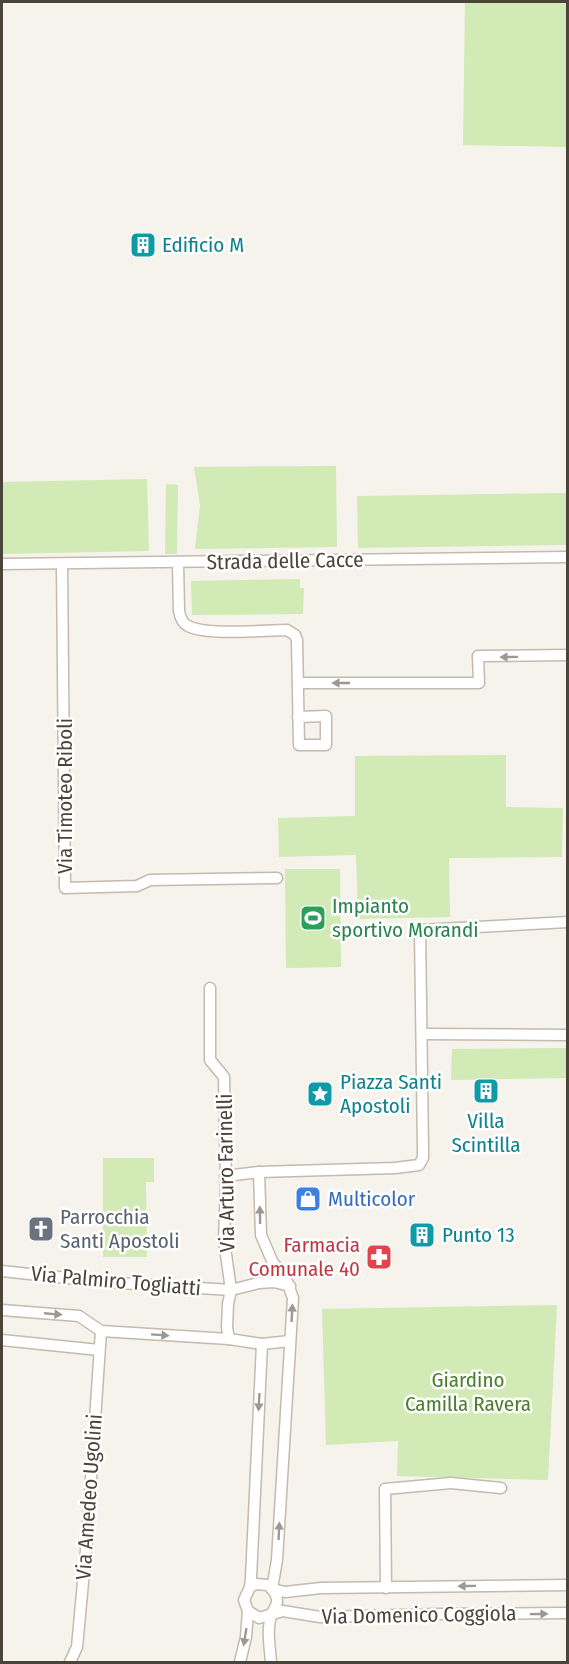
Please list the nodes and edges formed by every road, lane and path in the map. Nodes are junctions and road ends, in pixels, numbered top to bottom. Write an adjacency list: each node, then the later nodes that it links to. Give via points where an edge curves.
1 (567, 557): 2 (street, Strada delle Cacce)
2 (178, 562): 4 (street, Strada delle Cacce); 6 (street, via 179,611 184,624 205,631 291,632 297,639)
3 (2, 564): 4 (street, Strada delle Cacce)
4 (62, 564): 8 (street, Via Timoteo Riboli, via 65,888 137,886 150,880)
5 (567, 655): 6 (street, one-way to 6, via 478,656 478,683)
6 (298, 683): 7 (street)
7 (298, 717)
8 (277, 878)
9 (567, 922): 11 (street, via 420,930)
10 (210, 988): 14 (street, Via Arturo Farinelli, via 210,1060 224,1077)
11 (423, 1034): 12 (street); 13 (street, via 423,1158 419,1165)
12 (567, 1035)
13 (259, 1172): 14 (street); 16 (street, Via Arturo Farinelli, one-way to 13, via 273,1263 261,1235)
14 (225, 1176): 17 (street, Via Arturo Farinelli, via 224,1240)
15 (2, 1271): 17 (street, Via Palmiro Togliatti)
16 (290, 1286): 17 (street, via 274,1282); 22 (street, one-way to 16)
17 (231, 1290): 20 (street, Via Arturo Farinelli)
18 (2, 1310): 19 (street, Via Palmiro Togliatti, one-way to 19, via 79,1316)
19 (101, 1331): 20 (street, Via Palmiro Togliatti, one-way to 20); 24 (street, Via Amedeo Ugolini)
20 (229, 1339): 23 (street)
21 (2, 1340): 24 (street)
22 (290, 1341): 23 (street); 29 (street, one-way to 22)
23 (262, 1344): 27 (street, one-way to 27)
24 (99, 1350): 33 (street, Via Amedeo Ugolini, via 77,1647)
25 (501, 1488): 28 (street, via 451,1483 385,1489)
26 (567, 1585): 28 (street, Via Domenico Coggiola, one-way to 28)
27 (250, 1587): 29 (street, via 263,1584); 30 (street, via 244,1600)
28 (386, 1588): 29 (street, Via Domenico Coggiola, via 285,1592)
29 (272, 1589): 31 (street, via 277,1604)
30 (248, 1611): 31 (street, via 260,1618); 34 (street, one-way to 34)
31 (272, 1613): 32 (street, Via Domenico Coggiola, one-way to 32, via 320,1617); 35 (street)
32 (567, 1613)
33 (70, 1662)
34 (240, 1662)
35 (272, 1662)

